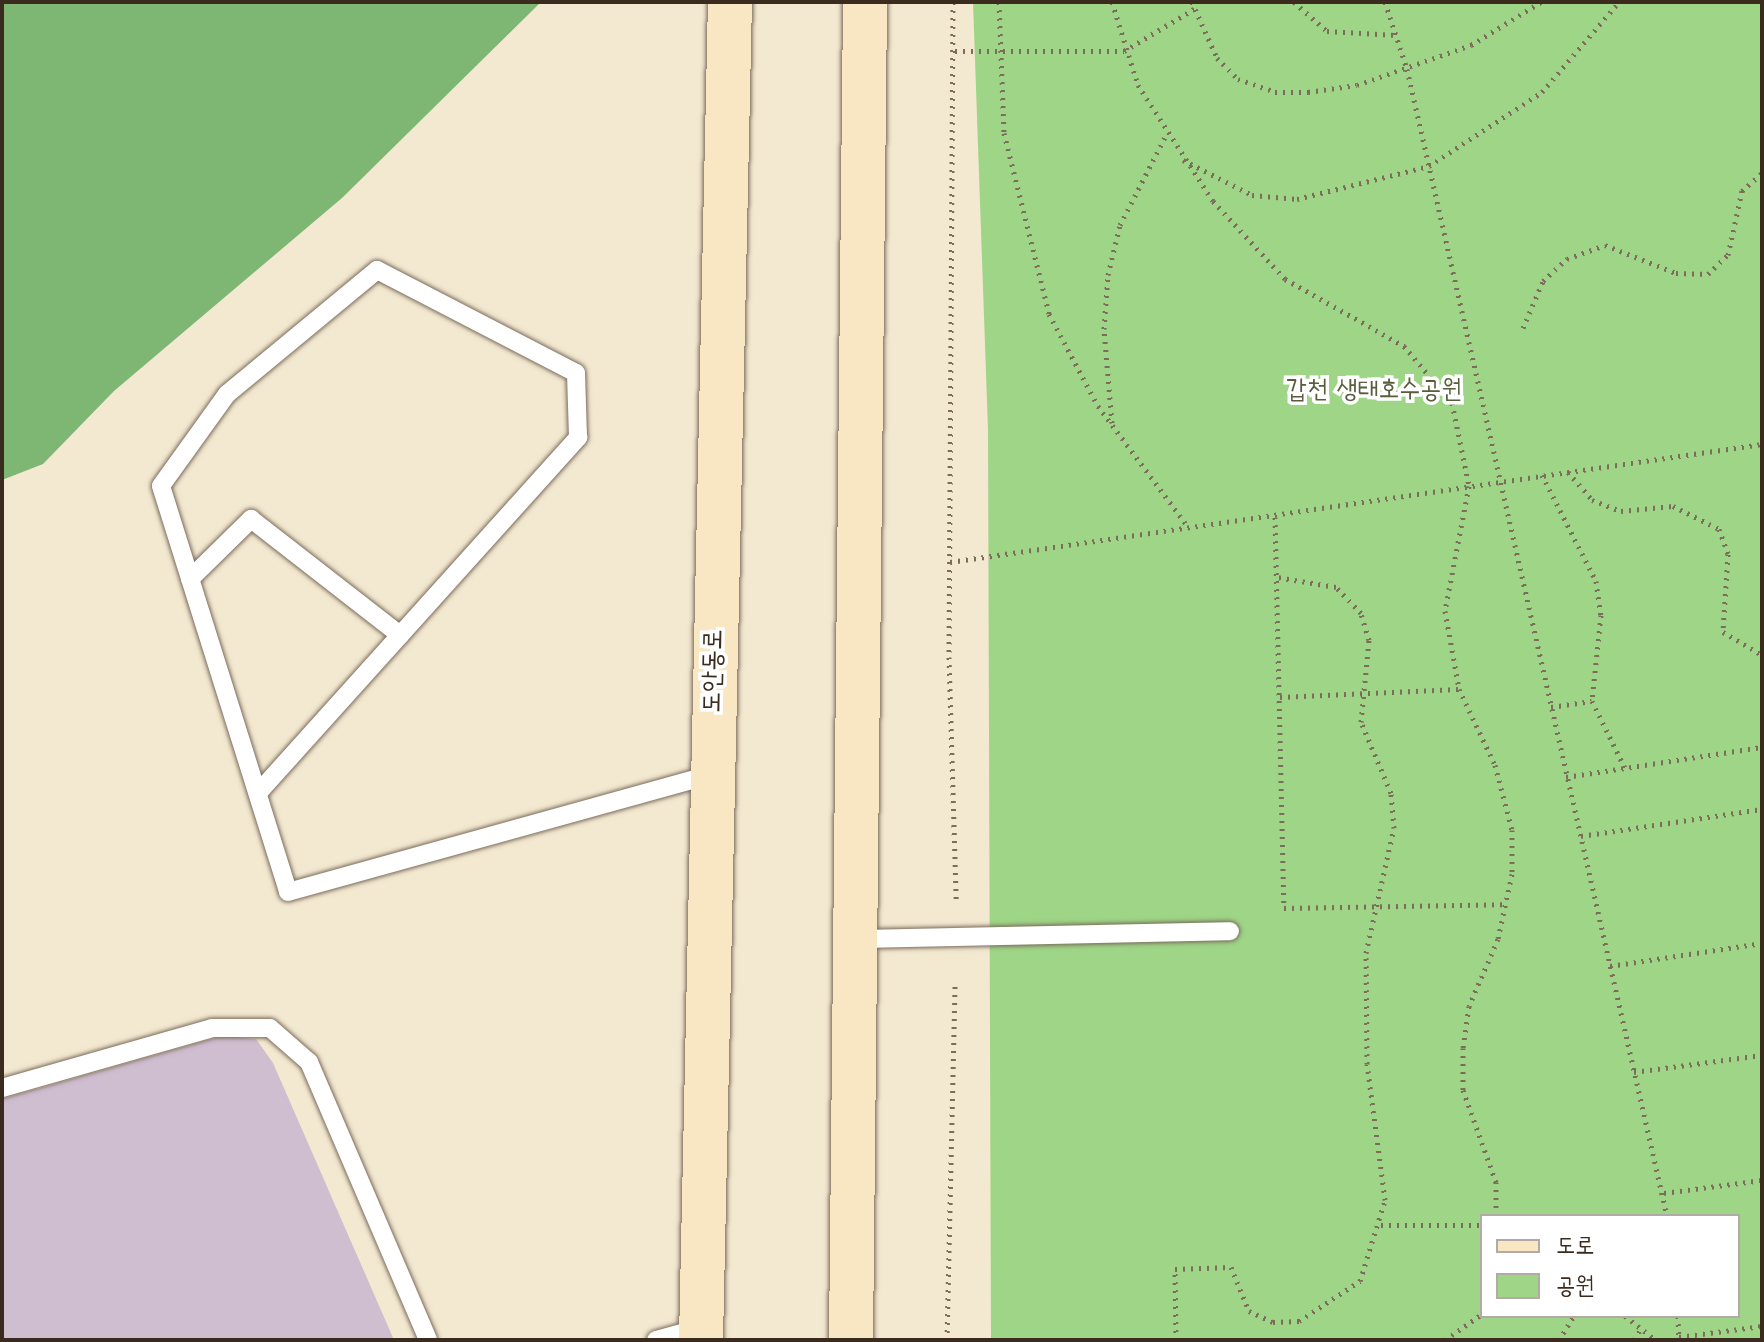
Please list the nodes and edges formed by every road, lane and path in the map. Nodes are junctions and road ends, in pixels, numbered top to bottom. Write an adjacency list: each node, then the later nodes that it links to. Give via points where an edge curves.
1 (730, 2): 41 (main road, 도안동로)
2 (865, 2): 50 (main road)
3 (953, 2): 12 (path)
4 (999, 2): 14 (path)
5 (1112, 2): 13 (path)
6 (1294, 2): 11 (path, via 1327,31)
7 (1385, 2): 11 (path)
8 (1541, 2): 15 (path, via 1471,45)
9 (1619, 2): 18 (path, via 1542,92)
10 (1193, 6): 13 (path); 15 (path, via 1217,58 1238,79 1275,92 1357,85)
11 (1396, 35): 15 (path)
12 (955, 51): 14 (path); 29 (path)
13 (1124, 51): 14 (path); 16 (path)
14 (997, 52): 21 (path, via 1007,148 1049,314)
15 (1407, 69): 18 (path)
16 (1167, 133): 17 (path); 21 (path, via 1120,225 1108,275 1104,329)
17 (1183, 159): 18 (path, via 1252,195 1297,199); 26 (path, via 1285,279 1404,346 1452,403)
18 (1429, 166): 25 (path)
19 (1762, 173): 20 (path, via 1742,191 1728,255 1708,274 1676,273 1605,245 1567,259 1543,281)
20 (1523, 328)
21 (1112, 424): 28 (path)
22 (1762, 444): 23 (path)
23 (1567, 471): 24 (path); 33 (path, via 1607,505 1673,506 1719,529 1729,577 1723,632)
24 (1542, 475): 25 (path); 37 (path, via 1596,581 1601,615)
25 (1500, 481): 26 (path); 38 (path)
26 (1469, 486): 27 (path); 34 (path, via 1445,611)
27 (1275, 517): 28 (path); 30 (path)
28 (1189, 529): 29 (path)
29 (950, 562): 46 (path)
30 (1277, 577): 35 (path, via 1336,587 1361,613 1369,640); 36 (path)
31 (190, 579): 32 (lane, via 251,519); 32 (lane, via 161,486 227,394 377,270 576,373 578,437); 43 (lane)
32 (400, 635): 43 (lane)
33 (1762, 655)
34 (1459, 689): 35 (path); 47 (path, via 1495,765 1512,830)
35 (1360, 693): 36 (path); 48 (path, via 1361,722 1391,793 1394,828)
36 (1280, 697): 48 (path, via 1284,908)
37 (1592, 701): 38 (path); 40 (path)
38 (1551, 707): 42 (path)
39 (1762, 747): 40 (path)
40 (1625, 768): 42 (path)
41 (710, 775): 43 (lane, via 288,892); 69 (main road, 도안동로)
42 (1566, 777): 45 (path)
43 (258, 793)
44 (1762, 809): 45 (path)
45 (1581, 836): 52 (path)
46 (956, 899)
47 (1504, 904): 48 (path); 59 (path, via 1463,1048 1463,1090 1496,1182)
48 (1374, 906): 61 (path, via 1367,1064 1385,1200)
49 (1230, 931): 50 (lane)
50 (858, 939): 73 (main road)
51 (1762, 943): 52 (path)
52 (1610, 966): 55 (path)
53 (955, 983): 74 (path)
54 (1762, 1055): 55 (path)
55 (1634, 1072): 60 (path)
56 (2, 1088): 71 (lane, via 212,1028 270,1028 309,1062)
57 (1762, 1180): 58 (path)
58 (1664, 1193)
59 (1496, 1214)
60 (1667, 1214)
61 (1381, 1225): 62 (path); 75 (path, via 1360,1281 1299,1321 1273,1322 1249,1311 1231,1267 1175,1269)
62 (1480, 1225)
63 (1480, 1315): 76 (path)
64 (1573, 1318): 77 (path)
65 (1628, 1318): 68 (path)
66 (1678, 1318): 70 (path)
67 (1762, 1326): 70 (path)
68 (1641, 1328): 78 (path); 79 (path)
69 (701, 1334): 72 (lane)
70 (1679, 1339)
71 (428, 1340)
72 (656, 1340)
73 (851, 1340)
74 (947, 1340)
75 (1176, 1340)
76 (1445, 1340)
77 (1559, 1340)
78 (1635, 1340)
79 (1656, 1340)

